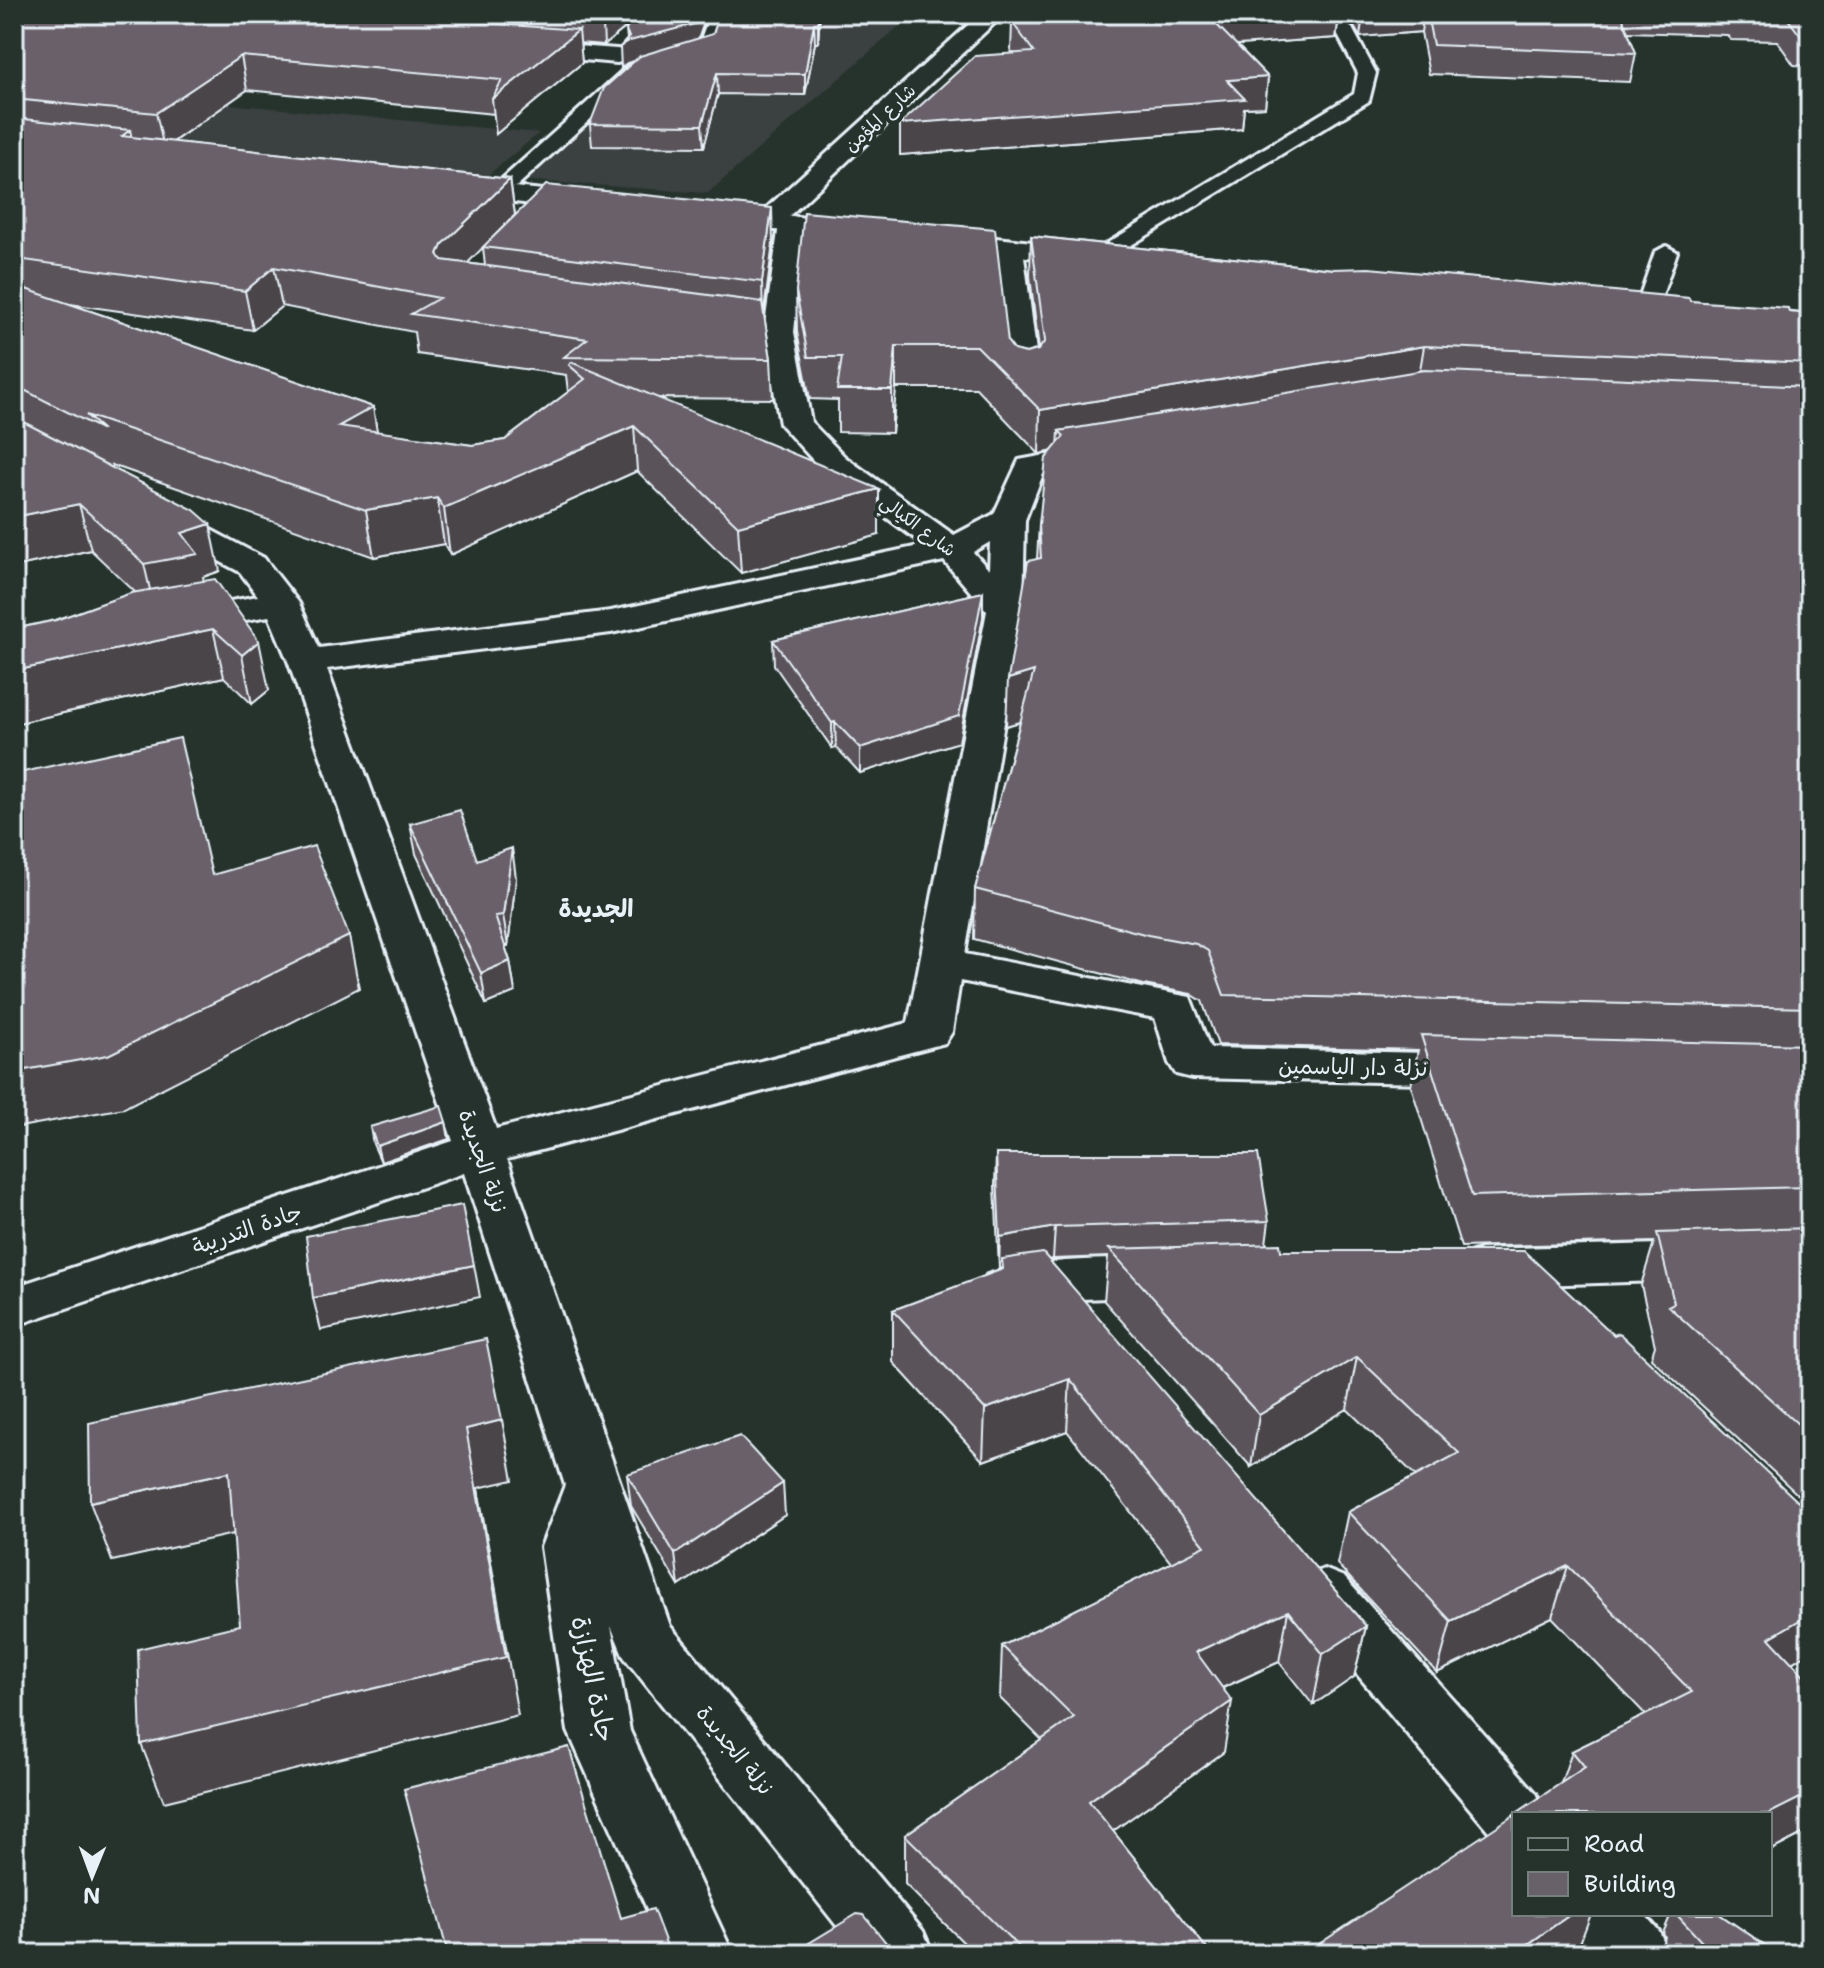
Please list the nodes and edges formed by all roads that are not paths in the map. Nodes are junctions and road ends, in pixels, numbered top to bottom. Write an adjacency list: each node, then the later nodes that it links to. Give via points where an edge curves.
1 (718, 14): 7 (lane, via 705,50 634,70)
2 (993, 14): 12 (street, شارع المؤمن)
3 (1343, 28): 17 (lane, via 1367,73 1363,97)
4 (496, 48): 5 (street)
5 (617, 56)
6 (435, 187): 7 (street)
7 (498, 193): 8 (street)
8 (550, 199): 9 (street); 11 (street)
9 (613, 205)
10 (690, 213): 12 (street)
11 (530, 219)
12 (780, 223): 13 (street); 26 (street, شارع الكيالي, via 764,330 796,424 834,464)
13 (885, 234)
14 (916, 238): 15 (street)
15 (1009, 248): 17 (street); 22 (street)
16 (1666, 252): 20 (lane)
17 (1098, 257): 18 (street)
18 (1145, 262)
19 (1613, 313): 20 (street)
20 (1644, 316): 21 (street)
21 (1674, 320)
22 (1025, 383)
23 (1139, 448): 25 (street, via 1030,467)
24 (121, 496): 27 (street, نزلة الجديدة, via 252,565)
25 (1008, 520): 26 (street); 28 (street)
26 (952, 549): 28 (street, شارع الكيالي); 30 (street, via 611,622)
27 (281, 603): 29 (street); 30 (street, نزلة الجديدة)
28 (1005, 610): 31 (street)
29 (149, 627)
30 (306, 661): 33 (street, نزلة الجديدة)
31 (941, 964): 32 (street, نزلة دار الياسمين, via 1174,1007 1192,1063); 33 (street, جادة التدريبة, via 929,1032)
32 (1509, 1070)
33 (480, 1150): 40 (street, جادة التدريبة); 43 (street, نزلة الجديدة)
34 (1810, 1258): 35 (street)
35 (1518, 1267): 36 (street); 41 (street)
36 (1441, 1269)
37 (1208, 1276): 38 (street)
38 (1053, 1281): 39 (street); 42 (street)
39 (967, 1294)
40 (14, 1307)
41 (1563, 1309)
42 (1094, 1328)
43 (593, 1485): 47 (street, جادة الهزازة, via 569,1547 599,1731); 48 (street, نزلة الجديدة, via 645,1639)
44 (1289, 1553): 45 (street)
45 (1512, 1812)
46 (1603, 1916): 49 (street)
47 (700, 1954)
48 (900, 1954)
49 (1636, 1954)

